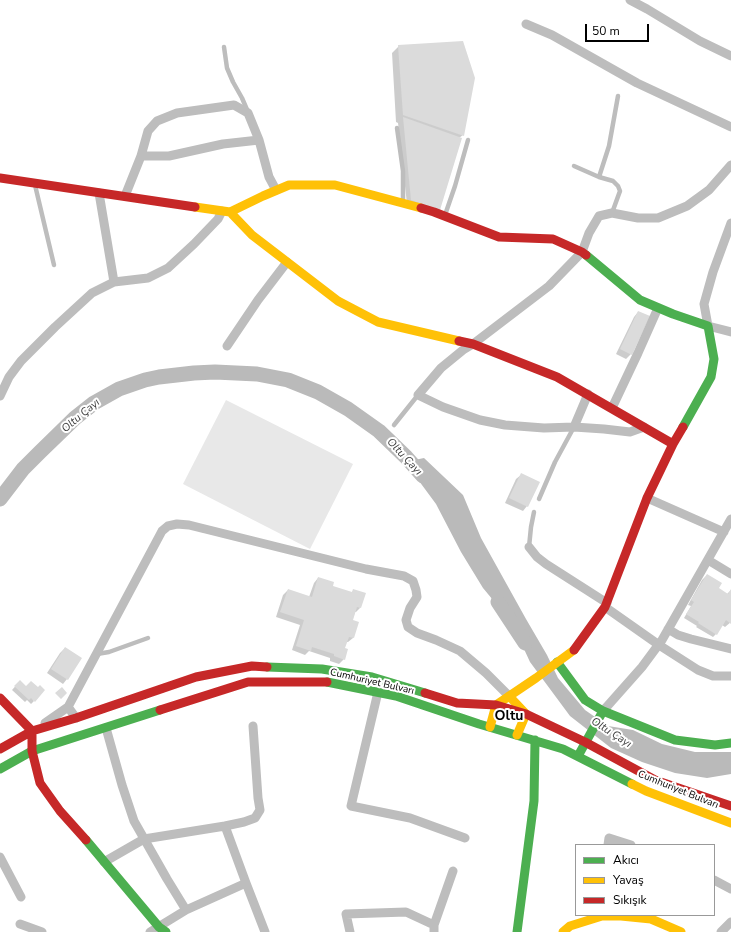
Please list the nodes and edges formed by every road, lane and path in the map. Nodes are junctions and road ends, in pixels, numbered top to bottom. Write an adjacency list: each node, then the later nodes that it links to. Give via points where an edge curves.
1 (630, 0): 4 (street)
2 (526, 24): 7 (street, via 552,34 637,83)
3 (224, 47): 6 (lane, via 227,68)
4 (731, 56)
5 (618, 96): 14 (lane, via 609,146)
6 (248, 113): 9 (street); 11 (street, via 234,105 177,113 157,121 148,131)
7 (731, 127)
8 (397, 128): 20 (lane, via 403,171)
9 (259, 140): 11 (street, via 223,144 169,156); 17 (street, via 269,177)
10 (468, 140): 23 (lane)
11 (141, 156): 19 (street)
12 (731, 165): 22 (street, via 709,190 687,206 658,218 638,218)
13 (574, 166): 14 (lane)
14 (599, 177): 22 (lane, via 613,181 620,191)
15 (0, 178): 16 (street)
16 (35, 183): 18 (street); 27 (lane)
17 (276, 190): 20 (street, via 289,185 335,186); 21 (street)
18 (99, 193): 19 (street); 28 (street)
19 (125, 196): 21 (street)
20 (403, 203): 23 (street)
21 (226, 212): 26 (street); 28 (street, via 168,268 148,278)
22 (612, 213): 25 (street, via 599,216)
23 (445, 216): 25 (street, via 499,237 553,239)
24 (731, 223): 30 (street, via 704,304)
25 (582, 252): 29 (street, via 640,300); 32 (street, via 549,286)
26 (287, 262): 32 (street, via 338,301 378,322); 33 (street)
27 (54, 265)
28 (114, 282): 36 (street, via 92,293 21,361 9,377)
29 (658, 308): 30 (street); 37 (street)
30 (708, 326): 31 (street); 41 (street, via 714,359 712,376)
31 (731, 332)
32 (473, 344): 34 (street, via 557,377); 35 (street, via 441,368)
33 (227, 346)
34 (588, 394): 37 (street); 39 (street)
35 (418, 395): 38 (lane); 39 (street, via 480,420 544,428)
36 (0, 396)
37 (612, 408): 40 (street)
38 (394, 425)
39 (574, 427): 40 (street, via 630,432); 43 (lane)
40 (644, 427): 41 (street)
41 (674, 444): 42 (street)
42 (647, 498): 46 (street); 50 (street)
43 (538, 500)
44 (534, 512): 47 (lane)
45 (731, 519): 46 (street)
46 (724, 532): 48 (street)
47 (529, 547): 50 (street, via 546,564)
48 (708, 560): 49 (street); 51 (street)
49 (731, 574)
50 (606, 605): 53 (street); 56 (street, via 573,651)
51 (668, 629): 53 (street); 54 (street, via 690,640)
52 (148, 638): 55 (lane)
53 (659, 645): 57 (street, via 698,670 713,676); 63 (street)
54 (731, 649)
55 (96, 654): 59 (street, via 162,531 177,524 189,525 366,570 404,576 413,581 417,597 406,620 408,627 460,651); 62 (street)
56 (557, 662): 59 (street); 63 (street, via 585,700)
57 (731, 676)
58 (378, 692): 67 (street, Cumhuriyet Bulvarı); 68 (street, Cumhuriyet Bulvarı, via 329,682 248,682); 81 (street, via 351,806 410,818)
59 (509, 696): 61 (street); 64 (street)
60 (0, 698): 69 (street)
61 (496, 704): 64 (street, Cumhuriyet Bulvarı); 65 (street, Cumhuriyet Bulvarı, via 457,702 372,677 322,668 252,666 196,677); 67 (street)
62 (68, 707): 65 (street); 69 (street)
63 (603, 711): 72 (street); 73 (street, via 675,740 714,745)
64 (526, 714): 70 (street); 72 (street, Cumhuriyet Bulvarı)
65 (76, 718): 69 (street, Cumhuriyet Bulvarı)
66 (253, 726): 80 (street, via 260,810 255,818)
67 (490, 727): 70 (street, Cumhuriyet Bulvarı)
68 (106, 728): 75 (street, Cumhuriyet Bulvarı); 82 (street, via 134,821)
69 (32, 731): 74 (street, Cumhuriyet Bulvarı); 75 (street)
70 (518, 735): 71 (street, Cumhuriyet Bulvarı)
71 (535, 740): 76 (street, Cumhuriyet Bulvarı); 102 (street, via 534,801)
72 (585, 742): 76 (street); 78 (street, Cumhuriyet Bulvarı, via 655,780)
73 (731, 743)
74 (0, 749)
75 (32, 751): 77 (street, Cumhuriyet Bulvarı); 86 (street, via 40,783 60,812)
76 (578, 756): 79 (street, Cumhuriyet Bulvarı, via 646,791)
77 (0, 769)
78 (731, 806)
79 (731, 823)
80 (225, 826): 82 (street); 89 (street)
81 (465, 838)
82 (144, 839): 86 (street); 92 (street)
83 (608, 844): 84 (street, via 609,838)
84 (628, 844)
85 (0, 857): 91 (street)
86 (104, 862): 97 (street)
87 (453, 871): 96 (street)
88 (715, 881): 90 (street)
89 (246, 883): 92 (street); 100 (street)
90 (731, 889)
91 (21, 897)
92 (186, 910): 97 (street)
93 (602, 916): 103 (street, via 570,926); 104 (street, via 651,919)
94 (731, 922): 105 (street)
95 (20, 924): 98 (street)
96 (434, 928): 101 (street, via 406,912 346,914)
97 (162, 929): 99 (street)
98 (42, 932)
99 (150, 932)
100 (265, 932)
101 (350, 932)
102 (517, 932)
103 (563, 932)
104 (681, 932)
105 (722, 932)

